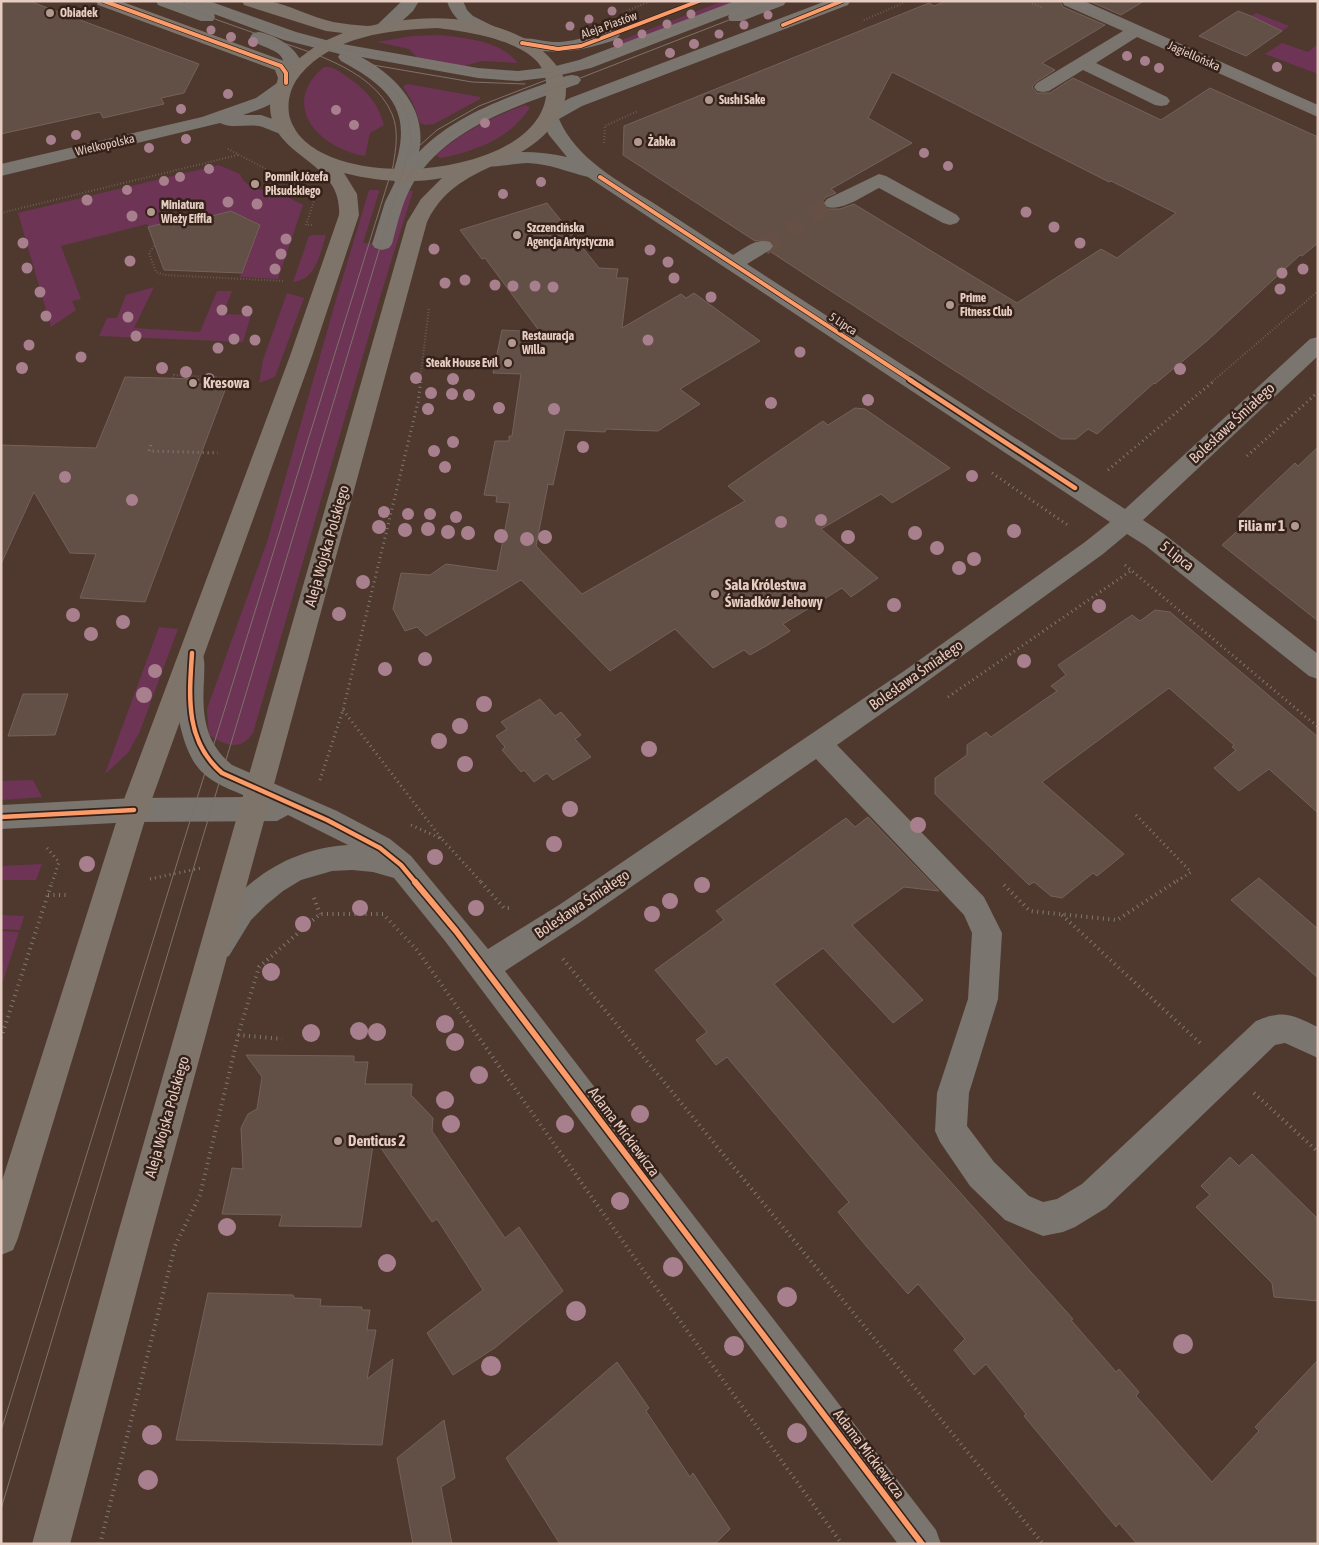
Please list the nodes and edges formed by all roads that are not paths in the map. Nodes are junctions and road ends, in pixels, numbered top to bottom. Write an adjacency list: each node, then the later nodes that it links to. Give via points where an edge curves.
1 (104, 1): 23 (main road, via 281,66 286,71)
2 (164, 1): 12 (street)
3 (192, 1): 16 (street)
4 (250, 1): 13 (main road, via 332,27)
5 (411, 1): 13 (street, via 407,8)
6 (456, 1): 14 (street, via 457,8 468,20)
7 (699, 1): 17 (street, Aleja Piastów, via 581,46 558,49)
8 (751, 1): 20 (street)
9 (778, 1): 20 (street)
10 (842, 1): 28 (street, via 576,102)
11 (1070, 1): 15 (street, Jagiellońska)
12 (241, 29): 16 (street); 23 (street, via 279,47 290,56 294,66)
13 (374, 30): 14 (main road, via 436,23); 16 (street, via 315,36); 18 (main road)
14 (488, 30): 17 (main road)
15 (1136, 31): 21 (street); 27 (street, Jagiellońska)
16 (274, 34): 18 (street)
17 (522, 43): 22 (main road, via 541,57)
18 (320, 51): 19 (street); 22 (street, via 478,74); 23 (main road); 35 (street, via 374,88 387,105 396,124 395,157)
19 (358, 62): 24 (street, via 472,82); 32 (street, via 385,80 403,101 411,126)
20 (603, 63): 22 (street); 28 (street)
21 (1082, 63): 25 (street); 26 (street)
22 (555, 79): 24 (street); 28 (main road, via 557,97); 35 (street, via 464,126)
23 (287, 81): 29 (street, Wielkopolska, via 262,102); 30 (main road, via 279,102)
24 (536, 83): 32 (street, via 462,114 430,135)
25 (1043, 87)
26 (1161, 100)
27 (1318, 112)
28 (549, 117): 33 (main road, via 529,139); 36 (street, 5 Lipca, via 565,146)
29 (208, 121): 30 (street, Wielkopolska, via 261,121); 34 (street, Wielkopolska)
30 (286, 130): 31 (main road)
31 (306, 150): 35 (main road, via 347,168); 44 (main road, via 331,170 344,186 350,200 349,214 301,356)
32 (408, 156): 35 (street)
33 (484, 162): 35 (main road, via 445,172); 36 (street, 5 Lipca, via 521,157 554,161); 47 (main road, Aleja Wojska Polskiego, via 433,195 417,222)
34 (1, 170)
35 (399, 175): 39 (street, via 398,194 384,213)
36 (600, 177): 41 (street, 5 Lipca)
37 (834, 204): 38 (street, via 879,180)
38 (950, 219)
39 (375, 243)
40 (762, 246): 41 (street)
41 (732, 264): 43 (street, 5 Lipca)
42 (1318, 344): 43 (street, Bolesława Śmiałego)
43 (1127, 521): 45 (street, 5 Lipca, via 1182,560); 46 (street, Bolesława Śmiałego, via 925,670)
44 (192, 653): 47 (street, via 190,696 194,731 201,749 218,770); 48 (main road)
45 (1318, 669)
46 (818, 743): 52 (street, Bolesława Śmiałego, via 569,914); 53 (street, via 974,906 987,933 983,998 953,1093 951,1131 982,1174 1017,1208 1043,1219 1063,1214 1094,1196 1267,1031 1286,1028)
47 (257, 799): 48 (street); 50 (street, Adama Mickiewicza, via 327,820 380,848); 51 (main road, Aleja Wojska Polskiego)
48 (134, 810): 49 (street); 54 (main road)
49 (1, 817)
50 (412, 877): 51 (street, Adama Mickiewicza, via 382,861 366,858 335,857 305,866 254,897); 52 (street, Adama Mickiewicza)
51 (214, 951): 55 (main road, Aleja Wojska Polskiego)
52 (484, 968): 56 (street, Adama Mickiewicza)
53 (1318, 1043)
54 (1, 1238)
55 (51, 1544)
56 (922, 1544)

